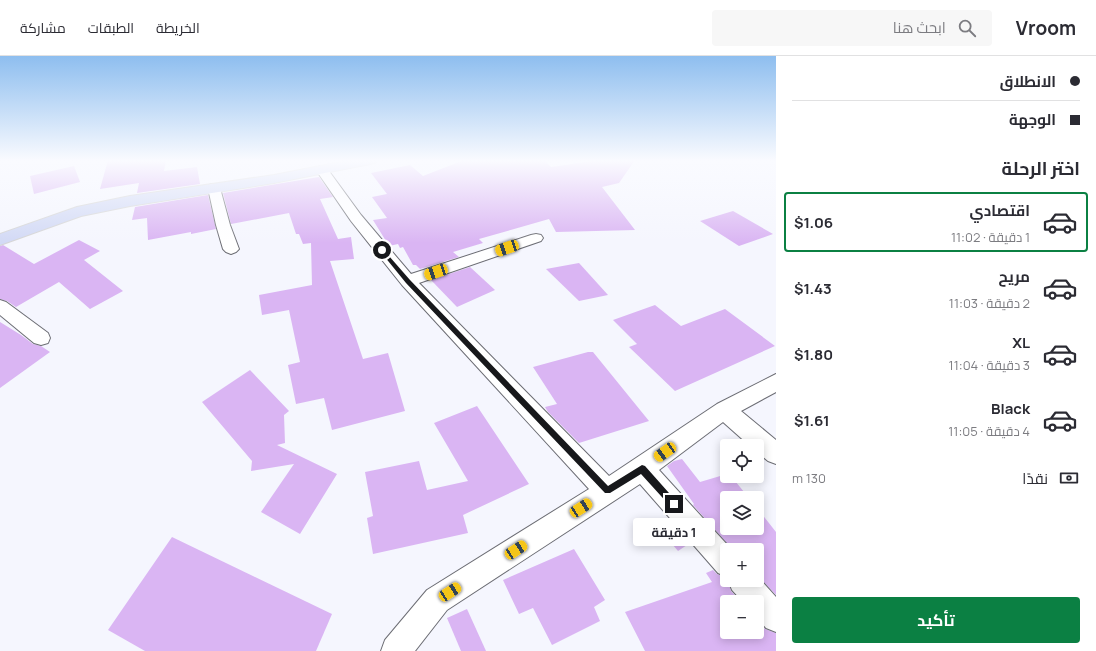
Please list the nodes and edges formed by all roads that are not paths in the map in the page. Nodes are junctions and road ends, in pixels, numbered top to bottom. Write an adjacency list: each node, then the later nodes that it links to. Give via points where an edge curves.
1 (214, 188): 4 (main road, via 77,212); 5 (street)
2 (338, 188): 6 (street, via 356,218)
3 (536, 238): 6 (street)
4 (0, 240)
5 (231, 249)
6 (408, 281): 13 (street)
7 (0, 306): 8 (street)
8 (41, 338)
9 (776, 382): 10 (street)
10 (724, 410): 11 (street); 12 (street)
11 (776, 454)
12 (642, 469): 13 (street); 14 (street)
13 (608, 491): 17 (street, via 437,600)
14 (720, 556)
15 (748, 587): 16 (street)
16 (776, 618)
17 (396, 651)

